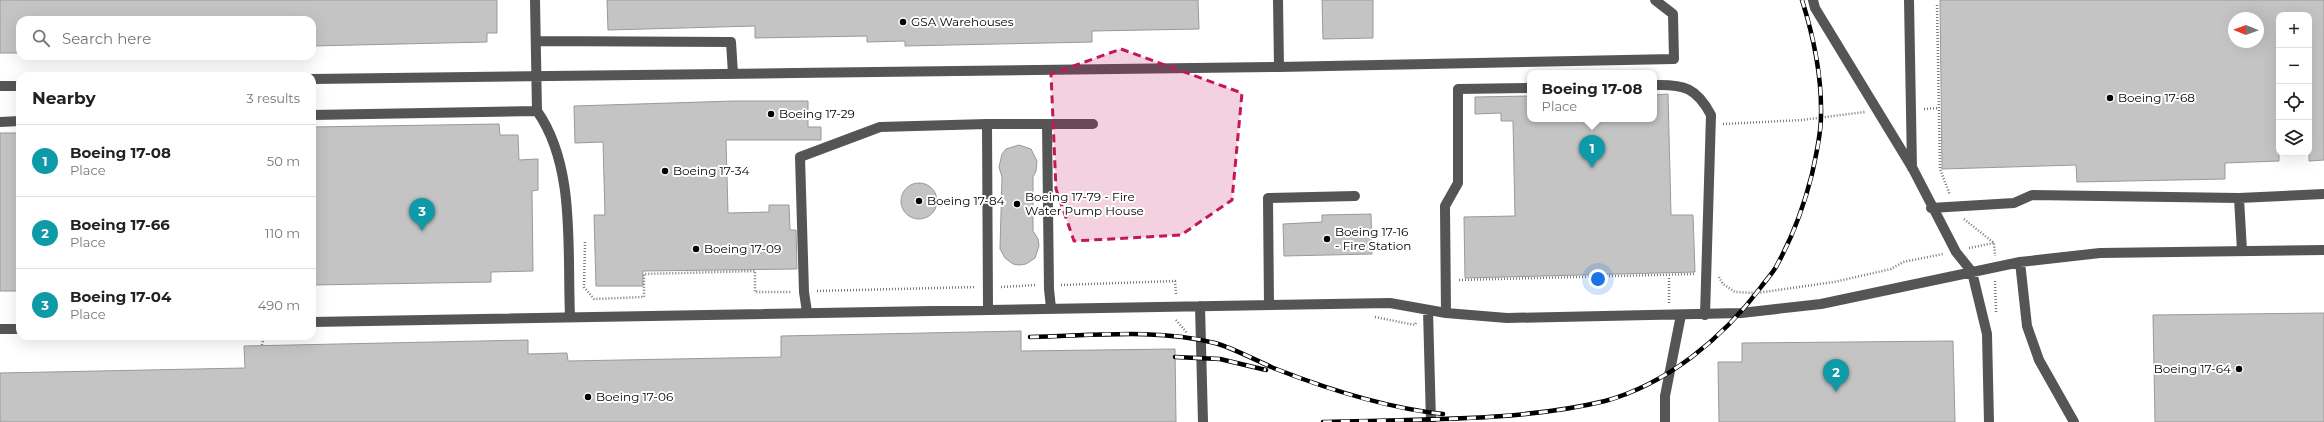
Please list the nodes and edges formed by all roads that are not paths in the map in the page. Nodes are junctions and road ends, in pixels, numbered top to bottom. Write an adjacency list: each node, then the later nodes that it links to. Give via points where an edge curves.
1 (535, 0): 6 (lane)
2 (1278, 0): 7 (lane)
3 (1655, 0): 7 (lane, via 1674,14 1674,60)
4 (1813, 0): 22 (lane, via 1815,8)
5 (1909, 0): 22 (lane)
6 (536, 41): 8 (lane, via 731,42); 9 (lane)
7 (1279, 67): 8 (lane, via 992,73)
8 (733, 74): 9 (lane)
9 (536, 75): 10 (lane); 15 (lane)
10 (316, 79)
11 (1657, 85): 39 (lane, via 1686,87 1704,102 1711,115 1705,273)
12 (0, 86): 13 (lane)
13 (16, 86)
14 (1527, 88): 37 (lane, via 1458,89 1458,183 1445,206)
15 (537, 111): 16 (lane); 40 (lane, via 548,127 565,185)
16 (316, 115)
17 (0, 122): 18 (lane)
18 (16, 122)
19 (987, 124): 21 (lane); 34 (lane); 36 (lane, via 880,127 800,157 804,292)
20 (1093, 124): 21 (lane)
21 (1047, 125): 33 (lane, via 1048,289)
22 (1912, 169): 26 (lane)
23 (2324, 194): 25 (lane)
24 (1355, 196): 31 (lane, via 1268,198)
25 (2239, 198): 26 (lane, via 2032,195 2014,203); 28 (lane)
26 (1931, 208): 30 (lane, via 1956,252)
27 (2324, 250): 28 (lane)
28 (2242, 251): 29 (lane, via 2100,253)
29 (2020, 262): 30 (lane); 48 (lane, via 2027,326 2039,360)
30 (1972, 272): 39 (lane, via 1821,304); 47 (lane, via 1987,334)
31 (1269, 305): 32 (lane); 35 (lane, via 1390,303)
32 (1200, 306): 33 (lane); 44 (lane)
33 (1051, 308): 34 (lane)
34 (988, 309): 36 (lane)
35 (1428, 310): 37 (lane); 45 (lane)
36 (807, 312): 40 (lane)
37 (1446, 313): 38 (lane, via 1507,318)
38 (1681, 315): 39 (lane); 46 (lane, via 1665,396)
39 (1706, 315)
40 (570, 316): 41 (lane)
41 (316, 322)
42 (0, 329): 43 (lane)
43 (16, 329)
44 (1203, 422)
45 (1431, 422)
46 (1665, 422)
47 (1989, 422)
48 (2074, 422)

